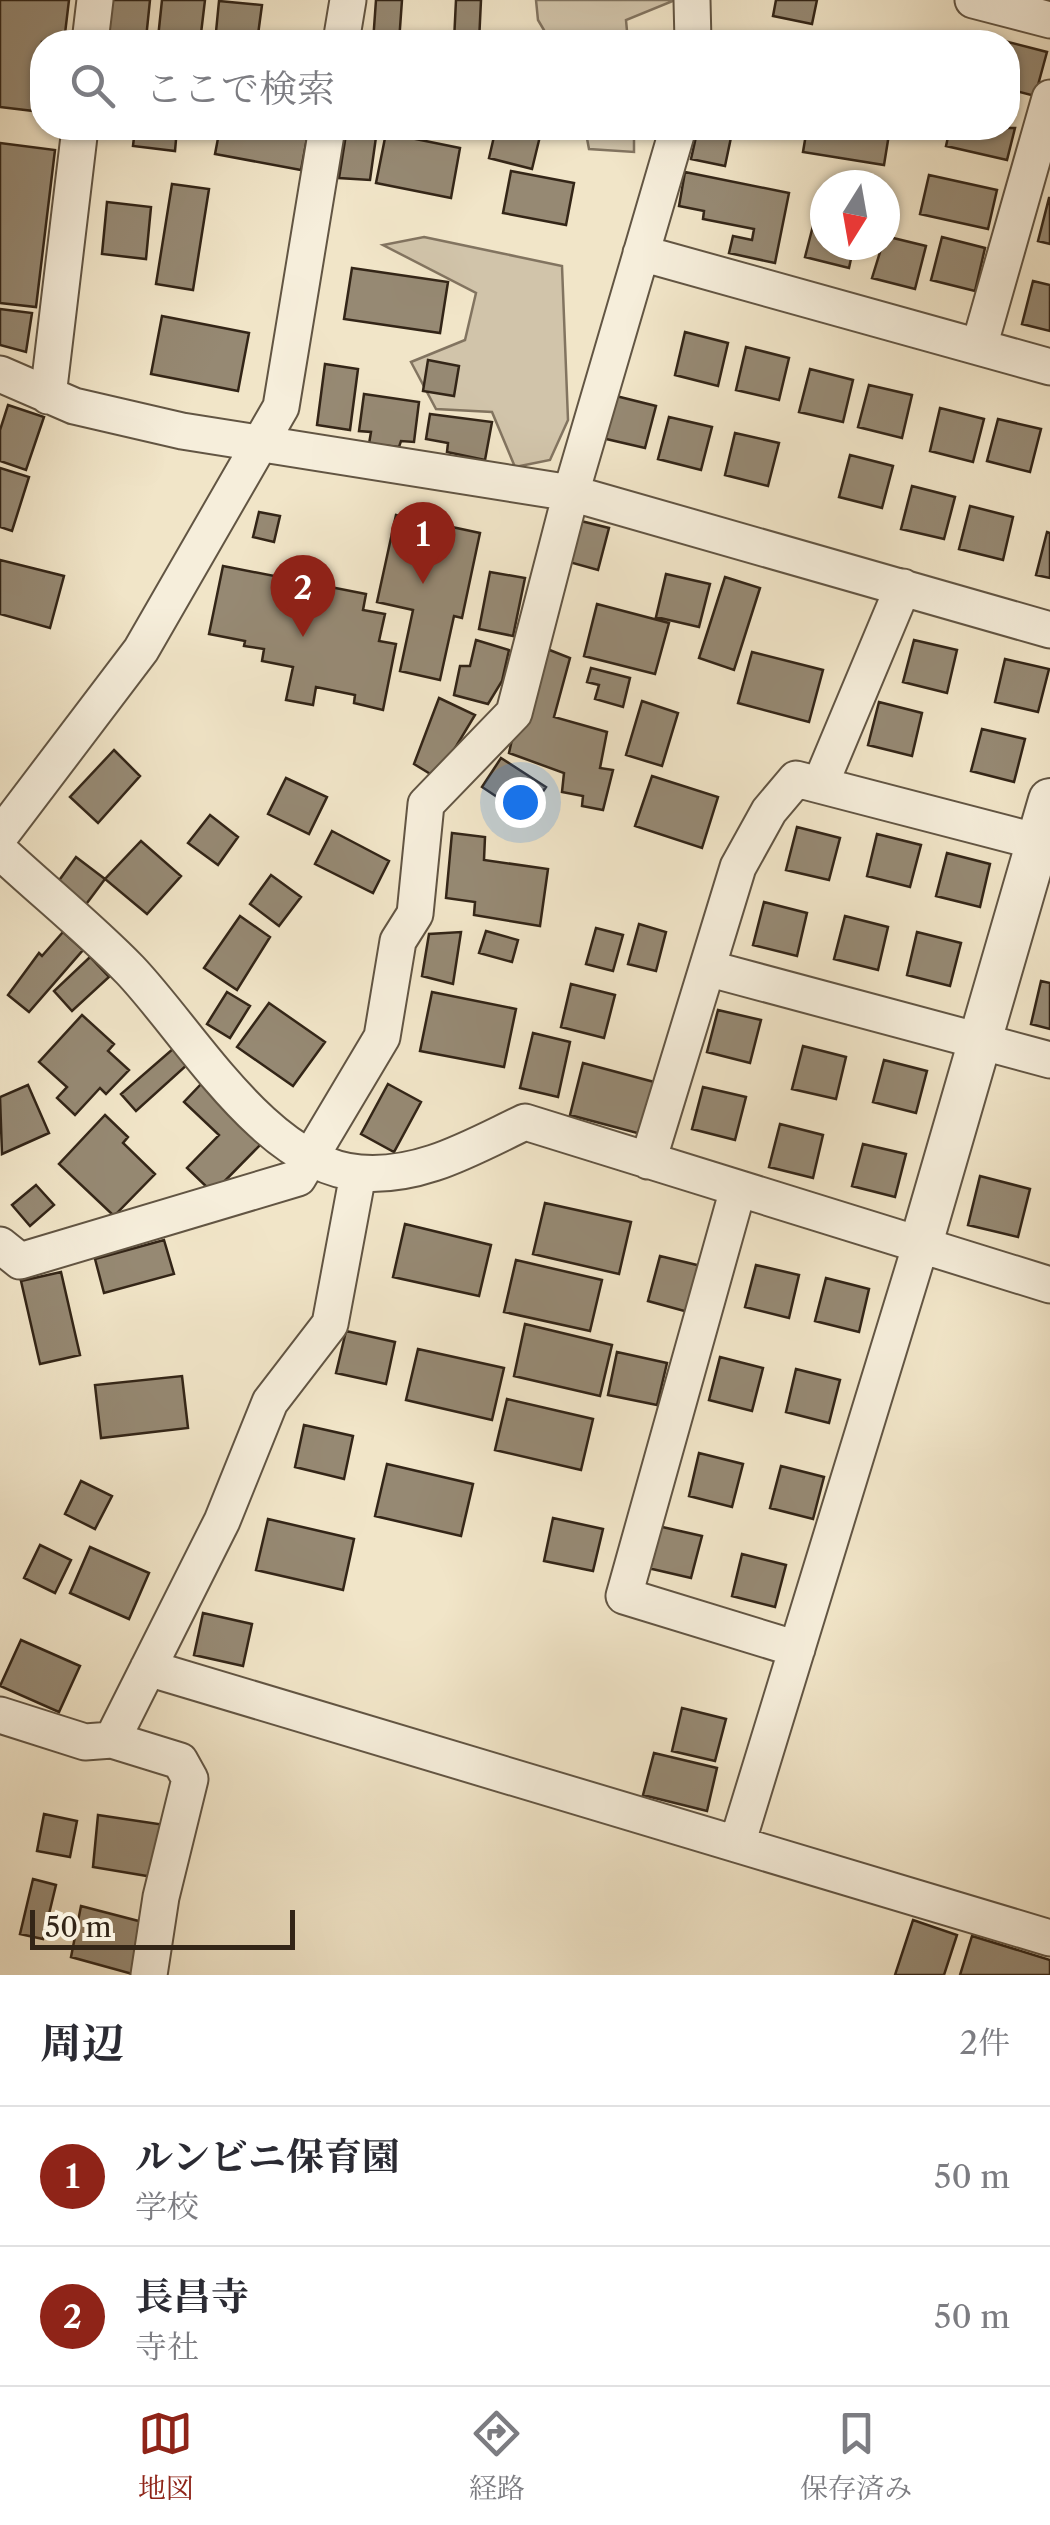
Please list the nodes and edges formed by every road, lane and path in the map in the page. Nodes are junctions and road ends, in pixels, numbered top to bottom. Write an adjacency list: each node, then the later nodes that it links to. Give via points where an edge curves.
1 (94, 0): 6 (street)
2 (348, 0): 7 (street)
3 (692, 0): 8 (street)
4 (973, 0): 5 (street)
5 (1050, 20)
6 (91, 30)
7 (343, 30)
8 (693, 30)
9 (1050, 98): 14 (street)
10 (79, 140): 17 (street)
11 (325, 140): 18 (street, via 281,408)
12 (674, 140): 13 (street)
13 (641, 252): 14 (street); 19 (street)
14 (979, 347): 15 (street)
15 (1050, 367)
16 (0, 374): 17 (street)
17 (48, 396): 18 (street)
18 (262, 444): 19 (street); 24 (street, via 141,650)
19 (571, 493): 20 (street); 30 (street, via 514,714 426,804 415,914 398,941 382,1038)
20 (903, 588): 21 (street); 22 (street)
21 (1050, 630)
22 (820, 785): 25 (street); 27 (street, via 796,779 769,812 738,868)
23 (1050, 800): 25 (street)
24 (0, 836)
25 (1044, 843): 28 (street)
26 (0, 851): 30 (street, via 129,970 259,1119)
27 (708, 968): 28 (street); 31 (street)
28 (980, 1042): 29 (street); 35 (street)
29 (1050, 1060)
30 (309, 1159): 32 (street); 34 (street, via 298,1178 20,1261)
31 (648, 1161): 32 (street, via 525,1122 416,1172); 33 (street)
32 (358, 1174): 38 (street, via 330,1324 270,1402 222,1520)
33 (738, 1189): 35 (street); 37 (street, via 624,1596)
34 (0, 1246)
35 (920, 1246): 36 (street); 37 (street)
36 (1050, 1286)
37 (797, 1649): 41 (street)
38 (148, 1668): 40 (street); 41 (street)
39 (0, 1715): 40 (street, via 85,1742)
40 (112, 1740): 43 (street, via 180,1760 190,1779)
41 (737, 1844): 42 (street)
42 (1050, 1938)
43 (149, 1975)

